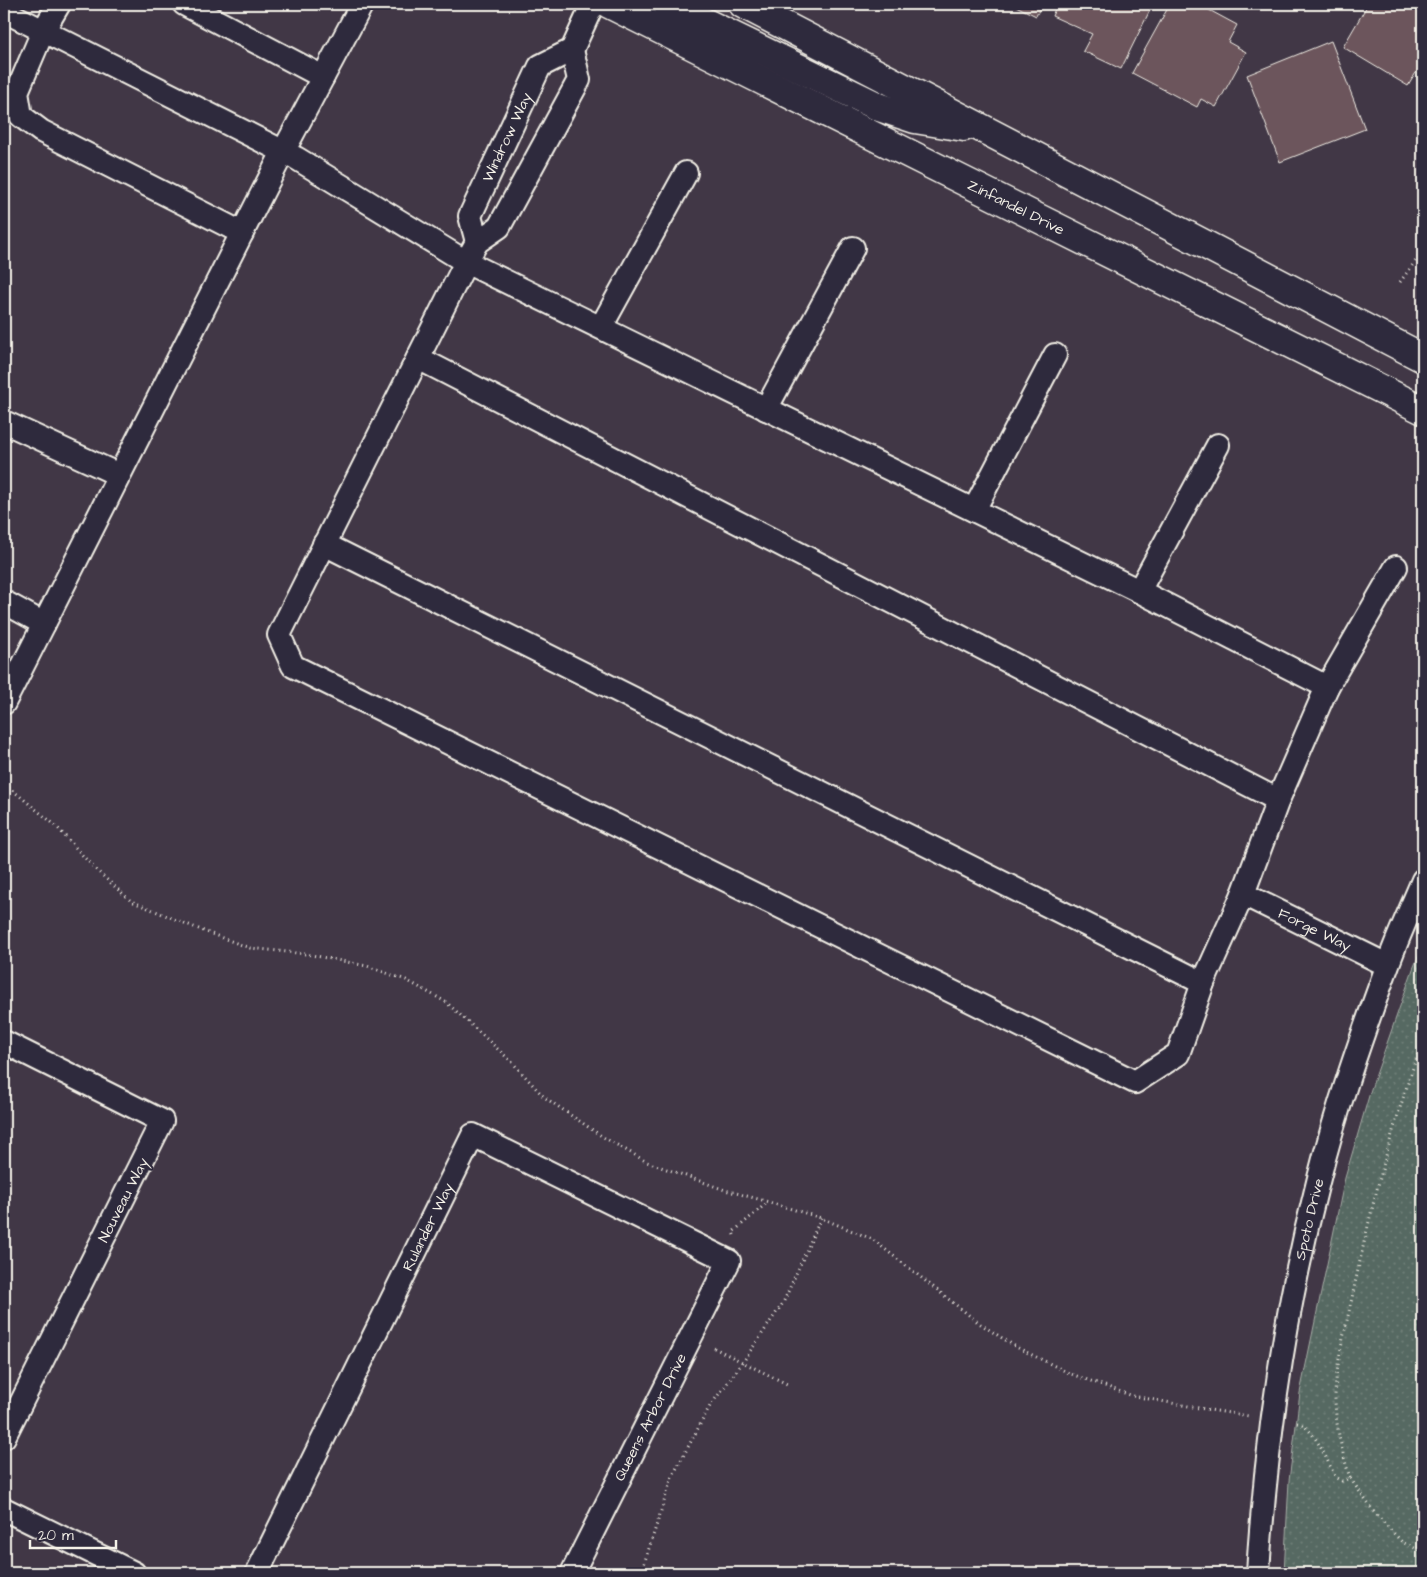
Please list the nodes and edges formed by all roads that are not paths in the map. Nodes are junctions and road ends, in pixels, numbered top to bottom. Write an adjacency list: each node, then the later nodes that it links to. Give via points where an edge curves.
1 (58, 4): 9 (street)
2 (184, 4): 11 (street)
3 (362, 4): 11 (street)
4 (593, 4): 10 (street)
5 (609, 4): 24 (street, Zinfandel Drive)
6 (667, 4): 12 (street, via 879,107 915,119)
7 (743, 4): 12 (street)
8 (4, 11): 9 (street)
9 (43, 31): 13 (street); 15 (street, via 17,92 21,116 41,130)
10 (572, 50): 16 (street, via 579,80 499,227); 16 (street, Windrow Way, via 540,66 470,216)
11 (323, 77): 13 (street)
12 (990, 132): 22 (street)
13 (283, 152): 15 (street); 18 (street)
14 (686, 173): 19 (street)
15 (242, 233): 27 (street)
16 (477, 242): 18 (street)
17 (853, 248): 23 (street)
18 (466, 262): 19 (street); 21 (street)
19 (600, 328): 23 (street)
20 (1055, 355): 28 (street)
21 (418, 358): 29 (street); 36 (street)
22 (1423, 358)
23 (766, 409): 28 (street)
24 (1423, 410)
25 (4, 422): 27 (street)
26 (1218, 445): 31 (street)
27 (119, 475): 33 (street)
28 (974, 510): 31 (street)
29 (324, 544): 40 (street); 40 (street, via 279,635 293,666 1135,1082 1178,1054)
30 (1396, 567): 34 (street)
31 (1139, 590): 34 (street)
32 (4, 602): 33 (street)
33 (44, 624): 35 (street)
34 (1327, 687): 36 (street)
35 (4, 703)
36 (1278, 800): 38 (street)
37 (1423, 880): 39 (street, Spoto Drive)
38 (1243, 894): 39 (street, Forge Way); 40 (street)
39 (1387, 965): 48 (street, Spoto Drive, via 1345,1088 1318,1182 1289,1309 1272,1419)
40 (1203, 983)
41 (4, 1042): 43 (street, Nouveau Way, via 162,1121)
42 (729, 1261): 46 (street, Rulander Way, via 474,1135); 47 (street, Queens Arbor Drive)
43 (4, 1437)
44 (4, 1509): 45 (street)
45 (134, 1573)
46 (257, 1573)
47 (572, 1573)
48 (1258, 1573)

